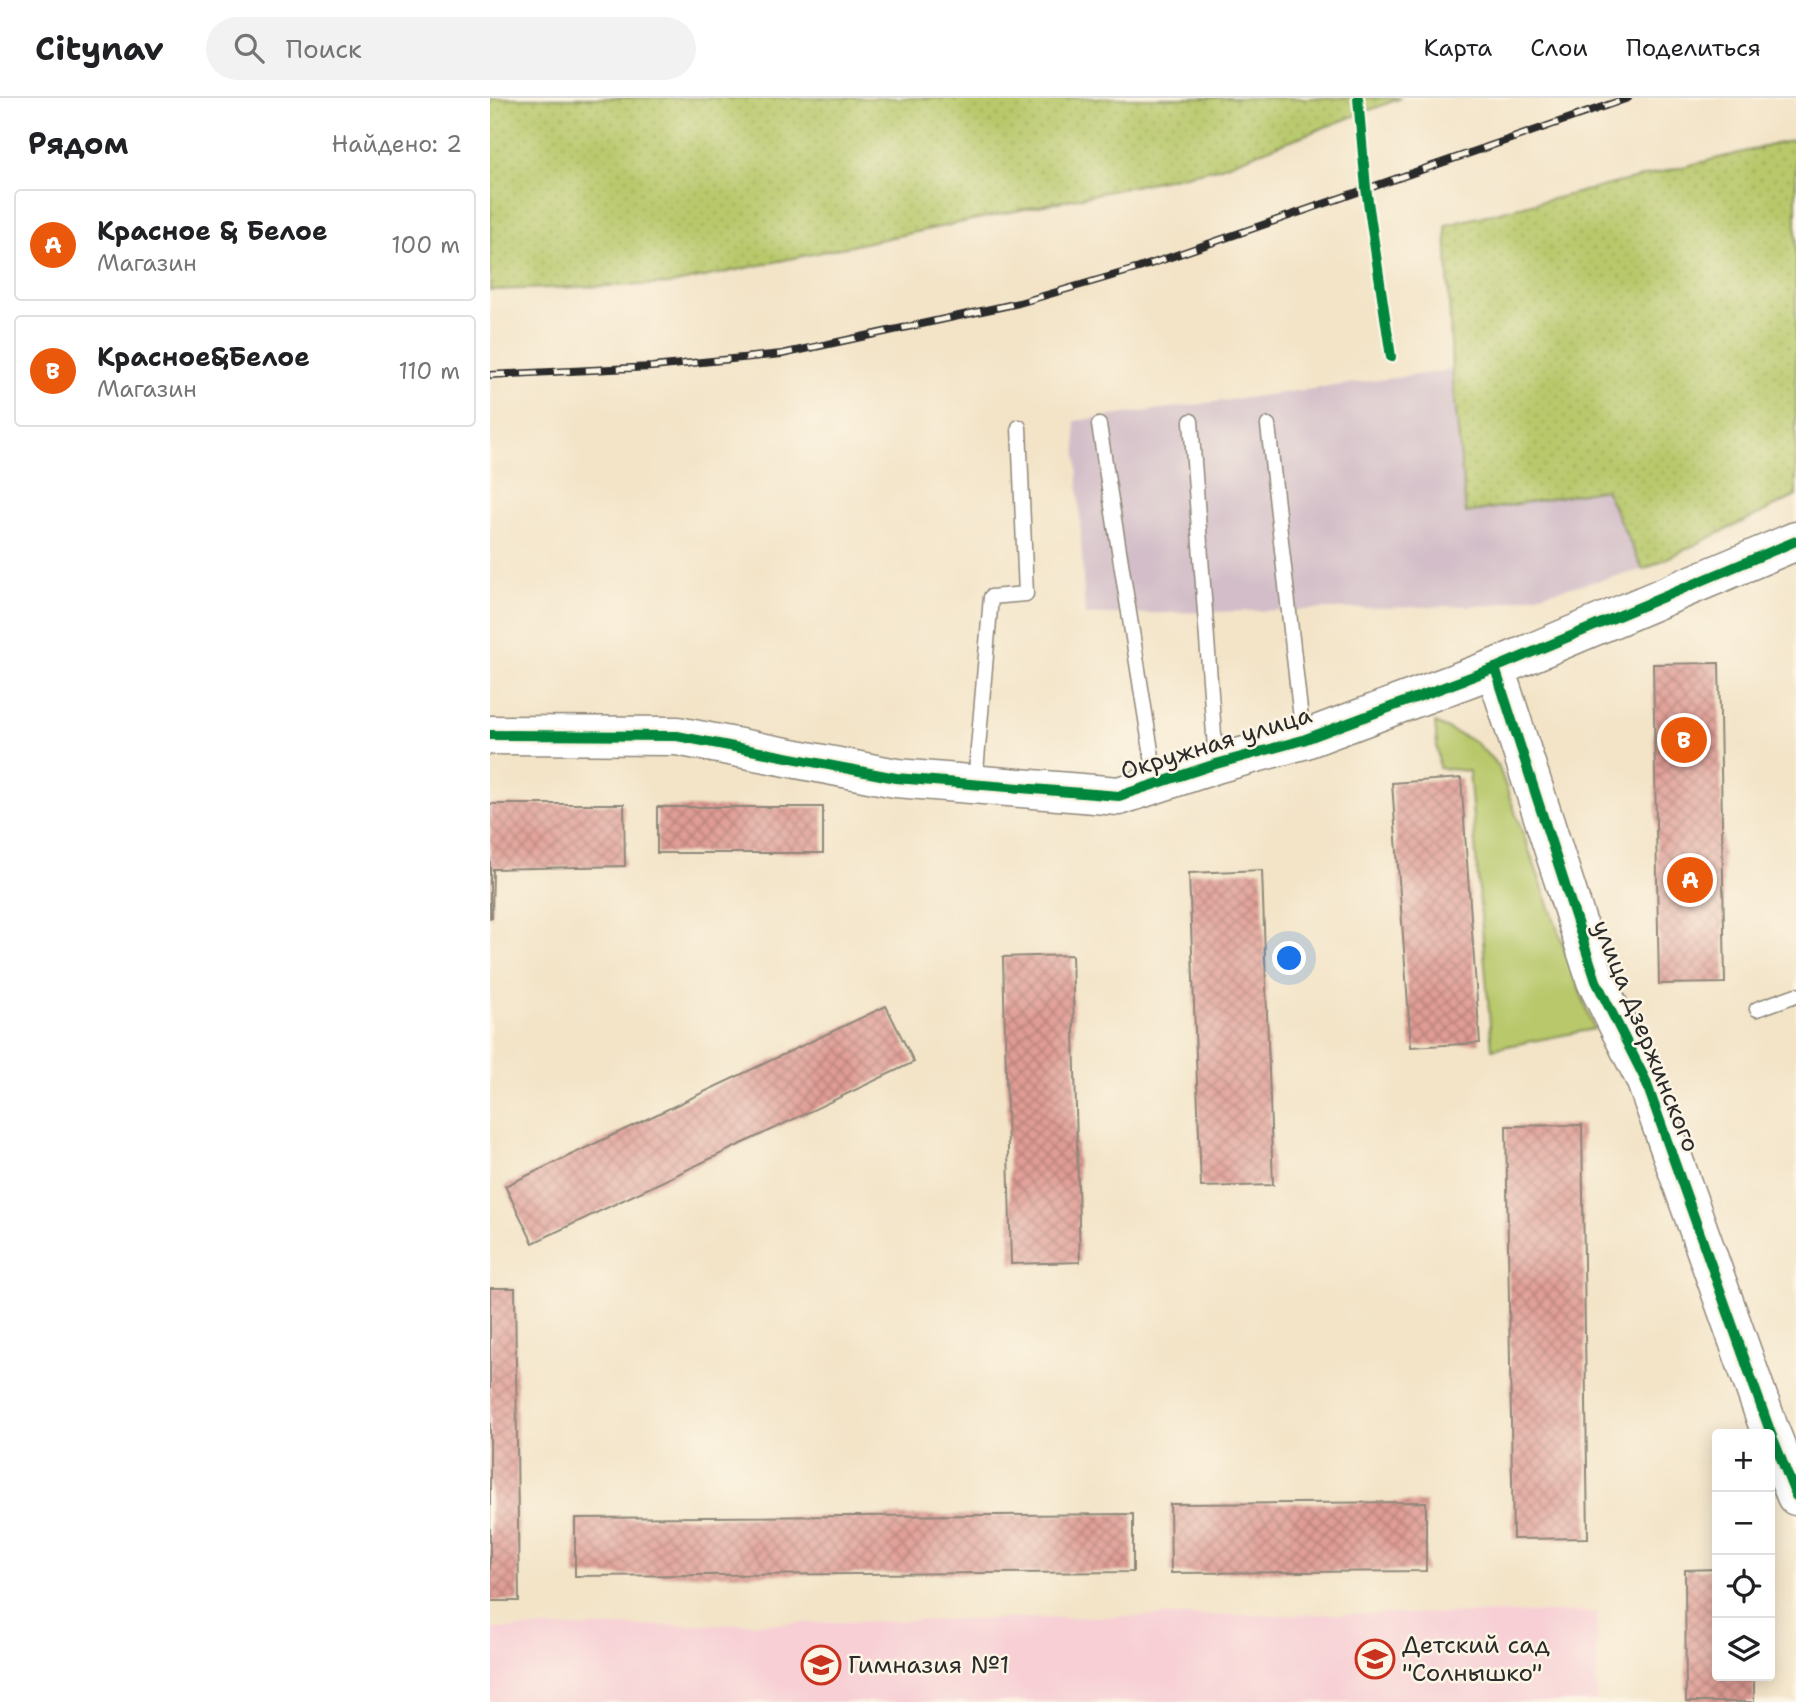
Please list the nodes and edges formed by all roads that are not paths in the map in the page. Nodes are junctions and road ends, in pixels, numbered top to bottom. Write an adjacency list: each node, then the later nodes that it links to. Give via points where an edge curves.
1 (1191, 421): 9 (lane)
2 (1099, 425): 11 (lane)
3 (1268, 425): 8 (lane)
4 (1018, 427): 10 (lane, via 1026,594 991,597)
5 (1796, 541): 6 (street, Окружная улица)
6 (1495, 668): 8 (street, Окружная улица); 14 (street, улица Дзержинского, via 1596,981 1644,1079)
7 (490, 734): 10 (street, Окружная улица, via 677,736 896,778)
8 (1303, 740): 9 (street, Окружная улица)
9 (1216, 764): 11 (street, Окружная улица)
10 (975, 784): 11 (street, Окружная улица, via 1119,796)
11 (1156, 784)
12 (1796, 995): 13 (lane)
13 (1757, 1009)
14 (1796, 1496)

